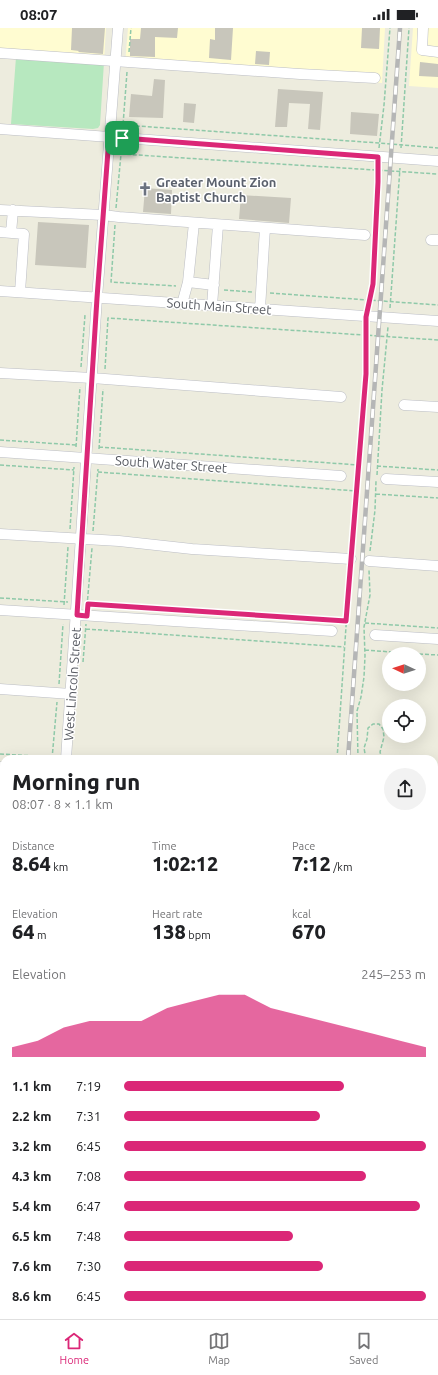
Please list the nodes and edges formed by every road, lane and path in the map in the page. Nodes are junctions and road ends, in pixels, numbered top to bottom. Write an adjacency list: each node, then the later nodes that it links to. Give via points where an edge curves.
1 (118, 28): 8 (street, West Lincoln Street)
2 (131, 28): 9 (path)
3 (390, 28): 13 (path)
4 (409, 28): 14 (path)
5 (423, 28): 6 (street, via 422,50)
6 (438, 52)
7 (0, 53): 8 (street)
8 (115, 61): 9 (street); 12 (street, West Lincoln Street)
9 (128, 62): 10 (street); 13 (path, via 123,125)
10 (375, 78)
11 (0, 129): 12 (street)
12 (109, 137): 17 (street); 25 (street, West Lincoln Street)
13 (380, 143): 14 (path); 17 (path)
14 (401, 145): 15 (path); 18 (path)
15 (438, 148)
16 (121, 154): 20 (path)
17 (378, 157): 18 (street); 20 (path)
18 (400, 158): 19 (street); 21 (path)
19 (438, 161)
20 (378, 170): 21 (path); 37 (path, via 373,284)
21 (400, 171): 22 (path); 38 (path)
22 (438, 174)
23 (0, 210): 24 (street)
24 (13, 210): 25 (street); 30 (street)
25 (103, 215): 26 (street); 36 (street, West Lincoln Street)
26 (194, 223): 27 (street); 32 (street)
27 (218, 225): 28 (street); 33 (street)
28 (264, 228): 31 (street); 42 (street)
29 (0, 232): 30 (street)
30 (11, 233): 35 (street, via 24,234)
31 (365, 235)
32 (188, 282): 33 (street); 39 (street)
33 (214, 285): 41 (street)
34 (0, 291): 35 (street, South Main Street)
35 (20, 292): 36 (street, South Main Street)
36 (97, 298): 39 (street, South Main Street); 50 (street, West Lincoln Street)
37 (370, 300): 38 (path); 43 (path)
38 (390, 302): 40 (path); 44 (path)
39 (182, 304): 41 (street, South Main Street)
40 (438, 305)
41 (212, 306): 42 (street, South Main Street)
42 (260, 309): 43 (street, South Main Street)
43 (366, 317): 44 (street, South Main Street); 46 (path)
44 (389, 318): 45 (street, South Main Street); 47 (path)
45 (438, 321)
46 (366, 335): 47 (path); 51 (path, via 108,318); 61 (path, via 366,374)
47 (387, 337): 48 (path); 63 (path)
48 (438, 340)
49 (0, 373): 50 (street)
50 (92, 378): 51 (street); 56 (street, West Lincoln Street)
51 (104, 379): 52 (street); 57 (path)
52 (341, 397)
53 (404, 405): 54 (street)
54 (438, 407)
55 (0, 440): 56 (path)
56 (88, 446): 57 (path); 59 (street, West Lincoln Street)
57 (100, 447): 60 (path); 61 (path)
58 (0, 452): 59 (street, South Water Street)
59 (87, 458): 60 (street, South Water Street); 65 (street, West Lincoln Street)
60 (99, 459): 66 (path); 67 (street, South Water Street)
61 (359, 464): 70 (path)
62 (0, 465): 65 (path)
63 (377, 466): 64 (path); 71 (path)
64 (438, 470)
65 (86, 471): 66 (path); 74 (street, West Lincoln Street)
66 (98, 472): 70 (path); 75 (path)
67 (341, 476)
68 (386, 479): 69 (street)
69 (438, 482)
70 (356, 491): 76 (path)
71 (376, 494): 72 (path); 77 (path)
72 (438, 498)
73 (0, 534): 74 (street)
74 (82, 539): 75 (street); 80 (street, West Lincoln Street)
75 (92, 540): 76 (street); 80 (path)
76 (351, 559): 83 (path)
77 (369, 561): 78 (street); 84 (path, via 370,595)
78 (438, 566)
79 (0, 598): 80 (path)
80 (83, 603): 82 (street, West Lincoln Street); 82 (path); 83 (path)
81 (0, 610): 82 (street)
82 (82, 616): 86 (street, West Lincoln Street); 86 (path); 87 (street)
83 (346, 621): 90 (path)
84 (365, 622): 85 (path); 91 (path)
85 (438, 628)
86 (81, 629): 90 (path); 95 (path); 97 (street, West Lincoln Street)
87 (332, 632)
88 (375, 635): 89 (street)
89 (438, 639)
90 (344, 647): 103 (path)
91 (365, 650): 92 (path); 99 (path, via 361,697 357,711)
92 (382, 651)
93 (426, 654): 94 (path)
94 (438, 655)
95 (83, 669)
96 (0, 690): 97 (street)
97 (71, 694): 102 (street, West Lincoln Street)
98 (364, 748): 99 (path); 105 (path); 106 (path, via 368,728 373,724 379,724 384,737)
99 (358, 749): 104 (path)
100 (0, 754): 101 (path)
101 (17, 755)
102 (66, 755)
103 (336, 755)
104 (358, 755)
105 (365, 755)
106 (381, 755)

